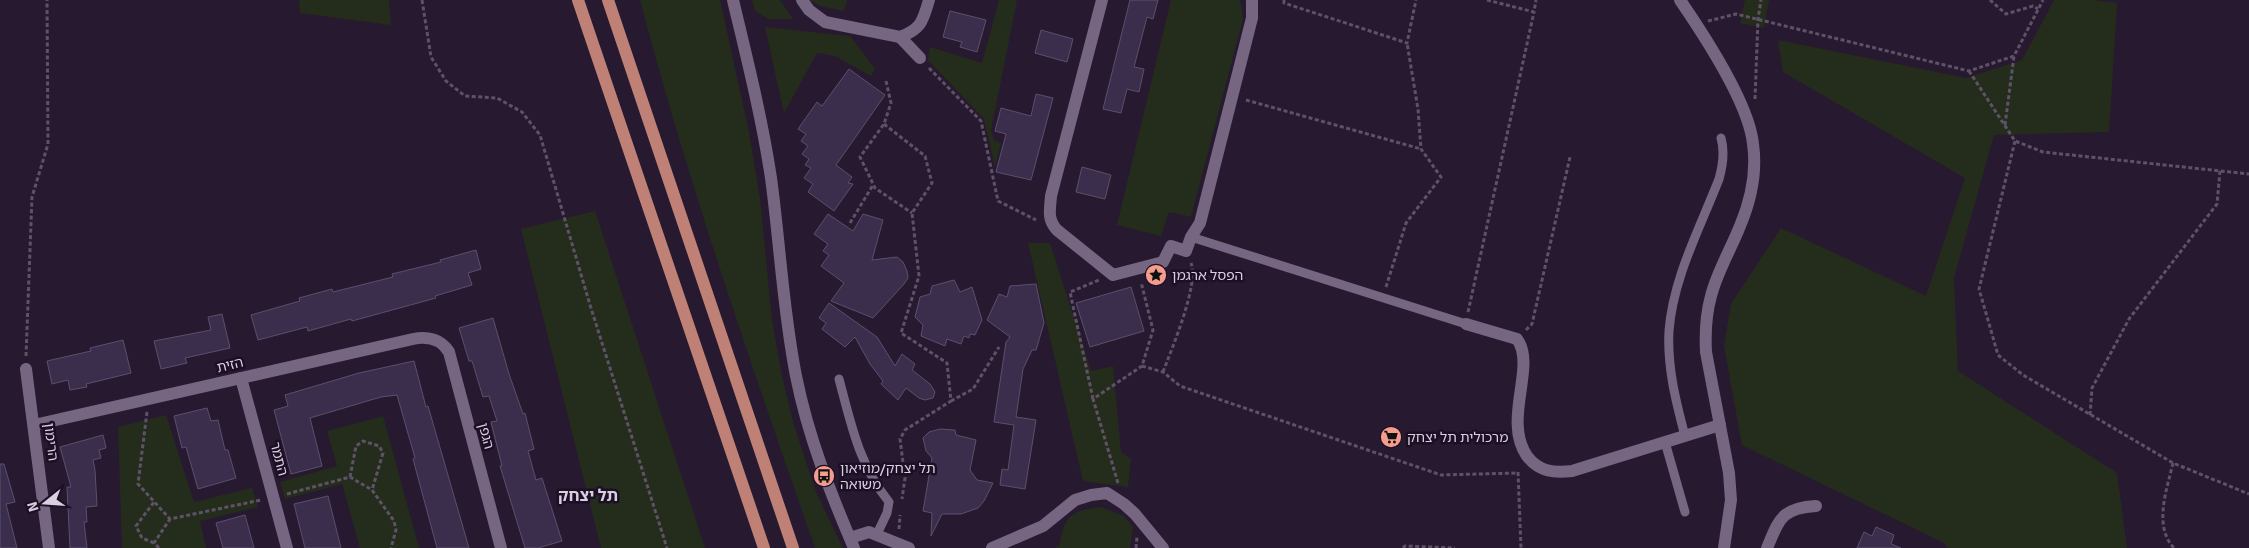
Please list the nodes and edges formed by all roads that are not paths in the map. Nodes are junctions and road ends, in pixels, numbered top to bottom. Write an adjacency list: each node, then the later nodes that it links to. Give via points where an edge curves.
1 (578, 0): 30 (main road)
2 (608, 0): 31 (main road)
3 (733, 0): 25 (street, via 769,168 800,395 818,458)
4 (802, 0): 9 (street, via 825,22)
5 (929, 0): 9 (street, via 922,23 911,34)
6 (1102, 0): 12 (street, via 1051,196 1051,223 1113,275 1163,262 1171,246 1186,251)
7 (1252, 0): 12 (street, via 1252,18 1200,223)
8 (1680, 0): 19 (street, via 1741,106 1750,127 1754,158 1750,198 1711,294 1708,313 1706,352)
9 (900, 37): 10 (street)
10 (920, 58)
11 (1720, 138): 20 (lane, via 1723,147 1720,179 1672,305 1669,332 1673,391)
12 (1191, 237): 13 (lane)
13 (1466, 324): 21 (street, via 1517,339 1521,345 1524,355 1518,435 1523,450 1544,470 1572,471)
14 (433, 339): 16 (street, הזית, via 421,337); 29 (street, הגפן, via 444,344 449,352)
15 (26, 369): 18 (street, הרימון)
16 (241, 378): 18 (street, הזית); 28 (street, התמר)
17 (839, 379): 24 (lane, via 861,458 889,502)
18 (34, 425): 27 (street, הרימון)
19 (1720, 425): 20 (street); 34 (street, via 1731,500)
20 (1685, 436): 21 (street)
21 (1665, 442): 23 (lane)
22 (1816, 506): 35 (street, via 1790,512 1780,518)
23 (1685, 512)
24 (878, 534): 25 (street, via 869,532); 26 (street)
25 (852, 543)
26 (904, 545)
27 (49, 548)
28 (287, 548)
29 (501, 548)
30 (764, 548)
31 (793, 548)
32 (992, 548): 33 (street, via 1044,526 1075,500 1107,493 1135,514)
33 (1162, 548)
34 (1724, 548)
35 (1767, 548)

